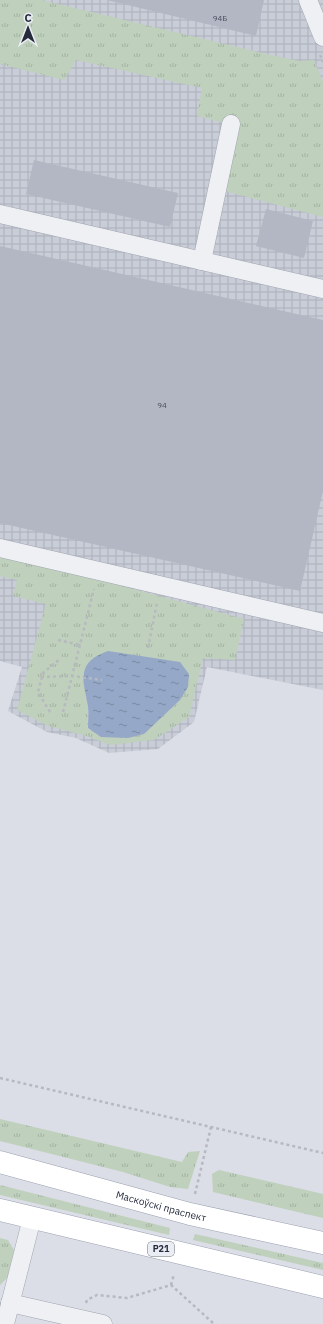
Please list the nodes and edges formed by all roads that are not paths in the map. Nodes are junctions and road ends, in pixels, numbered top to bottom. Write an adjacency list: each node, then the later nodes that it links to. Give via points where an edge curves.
1 (308, 0): 2 (lane)
2 (321, 45)
3 (231, 124): 5 (lane)
4 (0, 214): 5 (lane)
5 (202, 261): 6 (lane)
6 (323, 289)
7 (0, 548): 8 (lane)
8 (323, 623)
9 (0, 1162): 12 (main road, Маскоўскі праспект, via 190,1214)
10 (0, 1210): 11 (main road, Р21)
11 (32, 1218): 13 (main road, Р21); 14 (lane)
12 (323, 1243)
13 (323, 1287)
14 (10, 1303): 15 (lane); 16 (lane)
15 (5, 1324)
16 (103, 1324)

